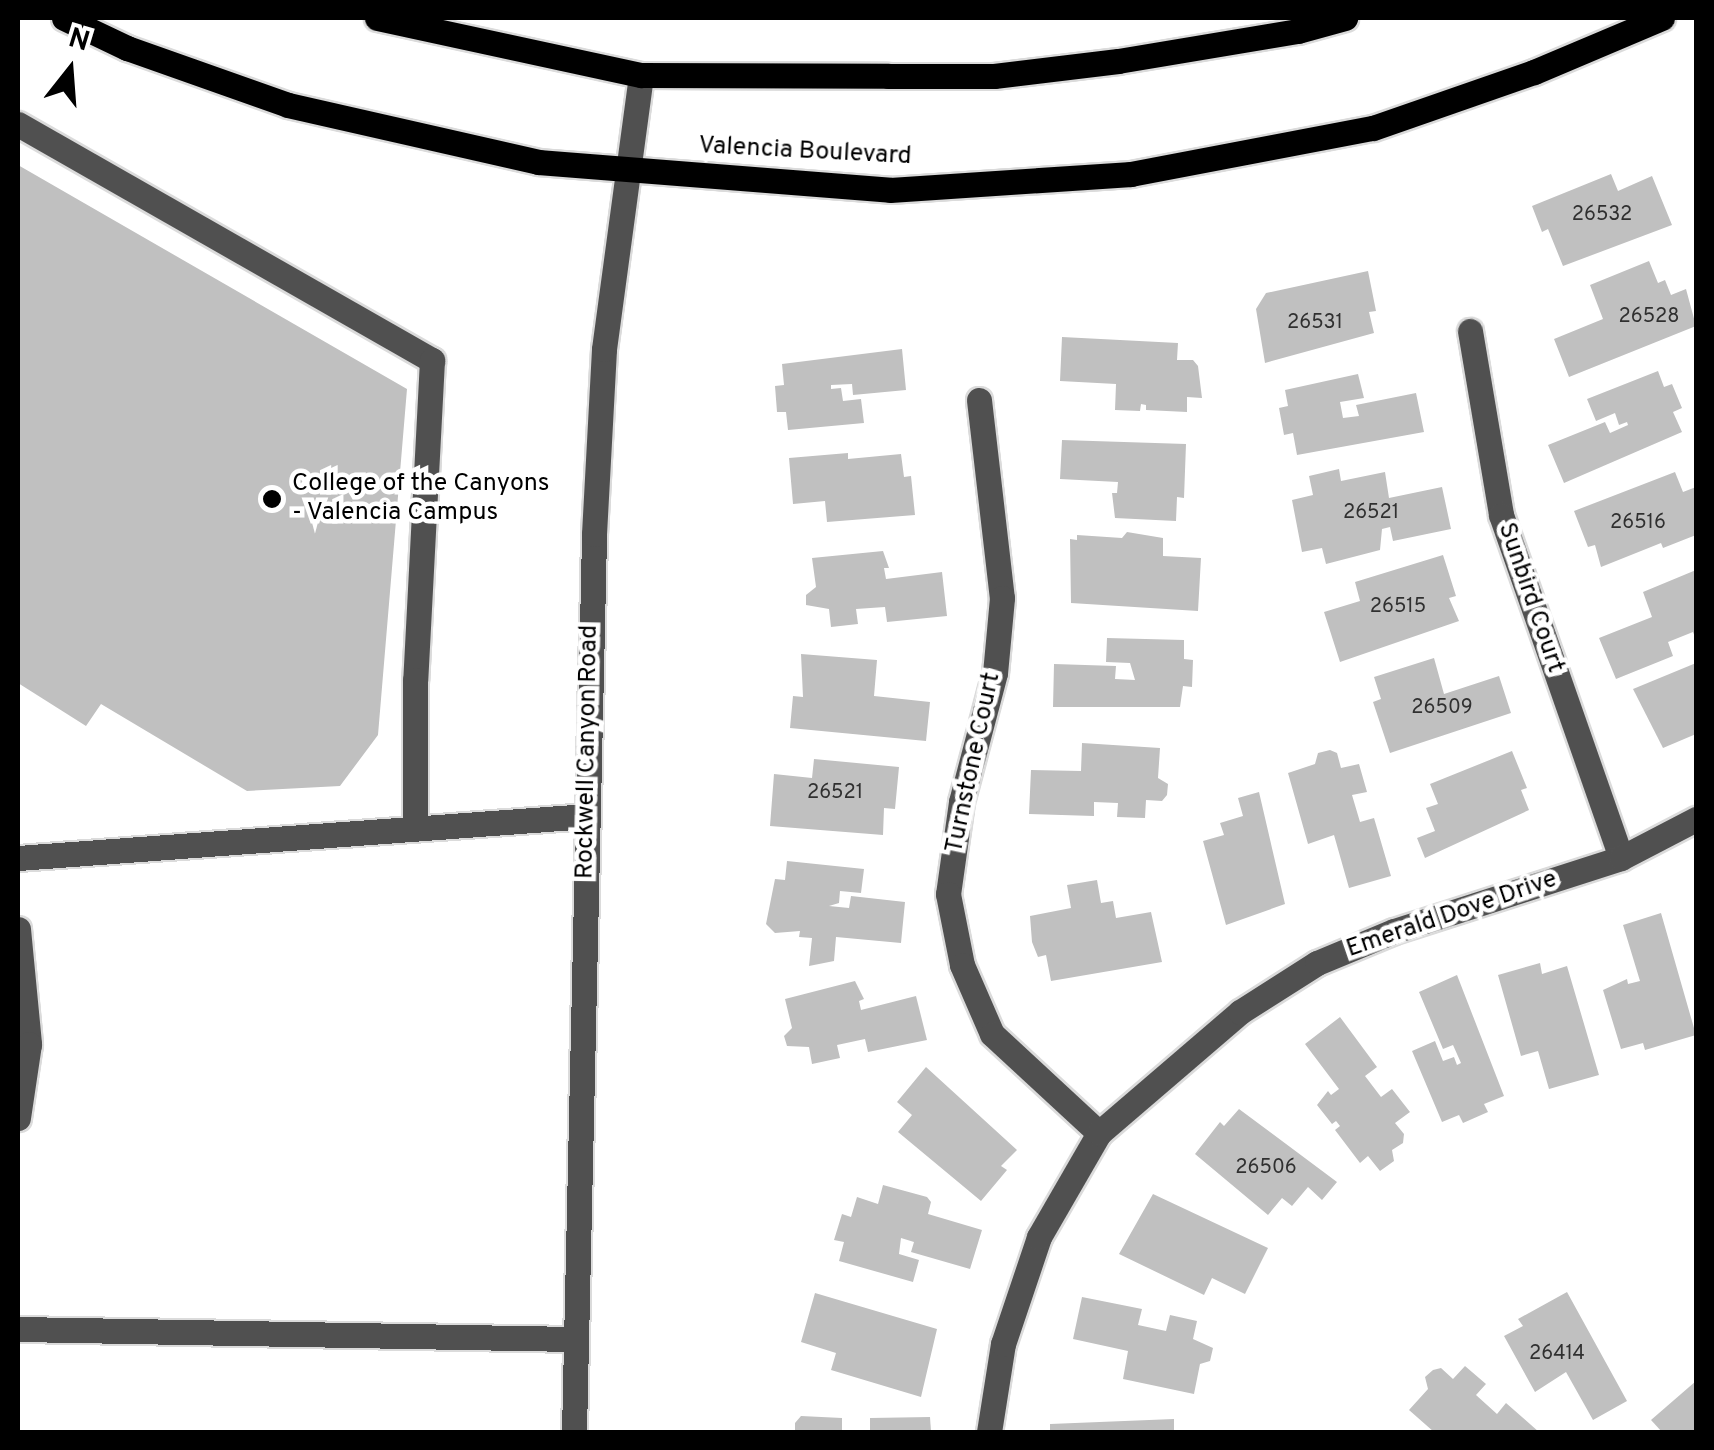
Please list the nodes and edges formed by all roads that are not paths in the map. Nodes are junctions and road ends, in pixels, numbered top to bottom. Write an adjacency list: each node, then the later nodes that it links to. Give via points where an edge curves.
1 (64, 18): 7 (main road, Valencia Boulevard, via 127,48 288,105 538,162)
2 (377, 18): 5 (main road)
3 (1345, 18): 5 (main road, via 1298,31 994,76)
4 (1662, 18): 7 (main road, Valencia Boulevard, via 1373,128 1131,174 890,190)
5 (641, 75): 7 (street, Rockwell Canyon Road)
6 (18, 124): 12 (street, via 432,360 414,680)
7 (626, 171): 10 (street, Rockwell Canyon Road, via 604,349)
8 (1470, 331): 14 (street, Sunbird Court, via 1501,515)
9 (978, 400): 17 (street, Turnstone Court, via 1002,598 995,673 961,802 948,894 962,965 992,1034)
10 (586, 816): 12 (street); 19 (street, Rockwell Canyon Road)
11 (1696, 819): 14 (street, Emerald Dove Drive)
12 (415, 828): 13 (street)
13 (18, 858)
14 (1620, 858): 17 (street, Emerald Dove Drive, via 1394,930 1318,963 1240,1012)
15 (18, 929): 16 (street, via 29,1044)
16 (18, 1118)
17 (1098, 1133): 21 (street, Emerald Dove Drive, via 1039,1237 1003,1344)
18 (18, 1329): 19 (street)
19 (576, 1339): 20 (street, Rockwell Canyon Road)
20 (574, 1432)
21 (990, 1432)

